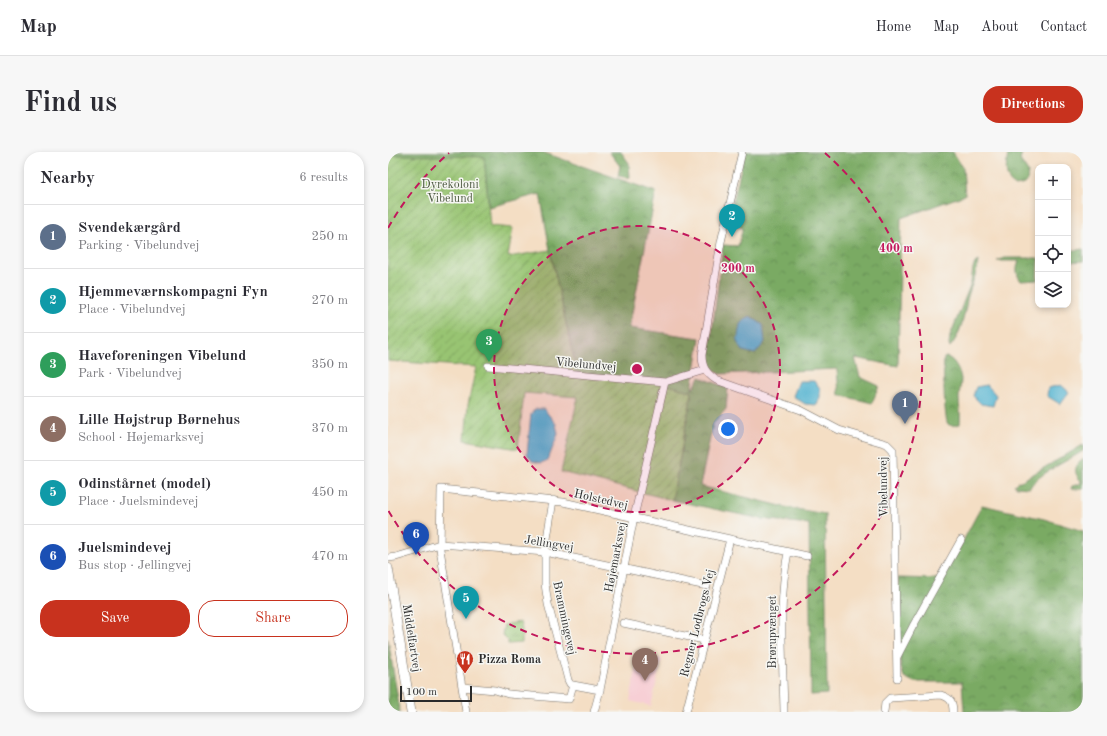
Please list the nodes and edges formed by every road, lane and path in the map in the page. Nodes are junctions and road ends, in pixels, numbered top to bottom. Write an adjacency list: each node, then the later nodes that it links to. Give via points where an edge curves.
1 (742, 152): 3 (street, via 717,265 702,355)
2 (488, 366): 4 (street, Vibelundvej)
3 (705, 370): 4 (street, Vibelundvej); 19 (street, Vibelundvej, via 716,380 801,410 839,430 887,444 893,450)
4 (665, 382): 6 (street, Højemarksvej)
5 (553, 500): 6 (street, Holstedvej); 9 (street, Holstedvej, via 441,489); 10 (street, Brammingevej)
6 (634, 517): 7 (street, Holstedvej); 15 (street, Højemarksvej)
7 (730, 539): 11 (street, Holstedvej); 18 (street, Regner Lodbrogs Vej)
8 (961, 540): 19 (street)
9 (440, 544): 10 (street, Jellingvej); 13 (street, Jellingvej, via 396,558); 22 (street)
10 (545, 552): 15 (street, Jellingvej); 21 (street, Brammingevej, via 548,604 568,680)
11 (788, 552): 12 (street, Holstedvej); 28 (street, Brørupvænget, via 782,608)
12 (808, 556)
13 (388, 558)
14 (388, 568): 24 (main road, Middelfartvej)
15 (624, 569): 16 (street, Jellingvej); 23 (street, Højemarksvej)
16 (707, 586)
17 (623, 622): 18 (street)
18 (704, 640): 27 (street, Regner Lodbrogs Vej)
19 (896, 659): 20 (street, Vibelundvej)
20 (897, 678)
21 (573, 686): 22 (street, via 569,698); 23 (street)
22 (462, 688): 25 (street)
23 (600, 690): 26 (street, Højemarksvej)
24 (411, 712)
25 (466, 712)
26 (594, 712)
27 (686, 712)
28 (784, 712)
29 (884, 712): 30 (street, via 886,701 890,698 941,695 951,700)
30 (953, 712)

